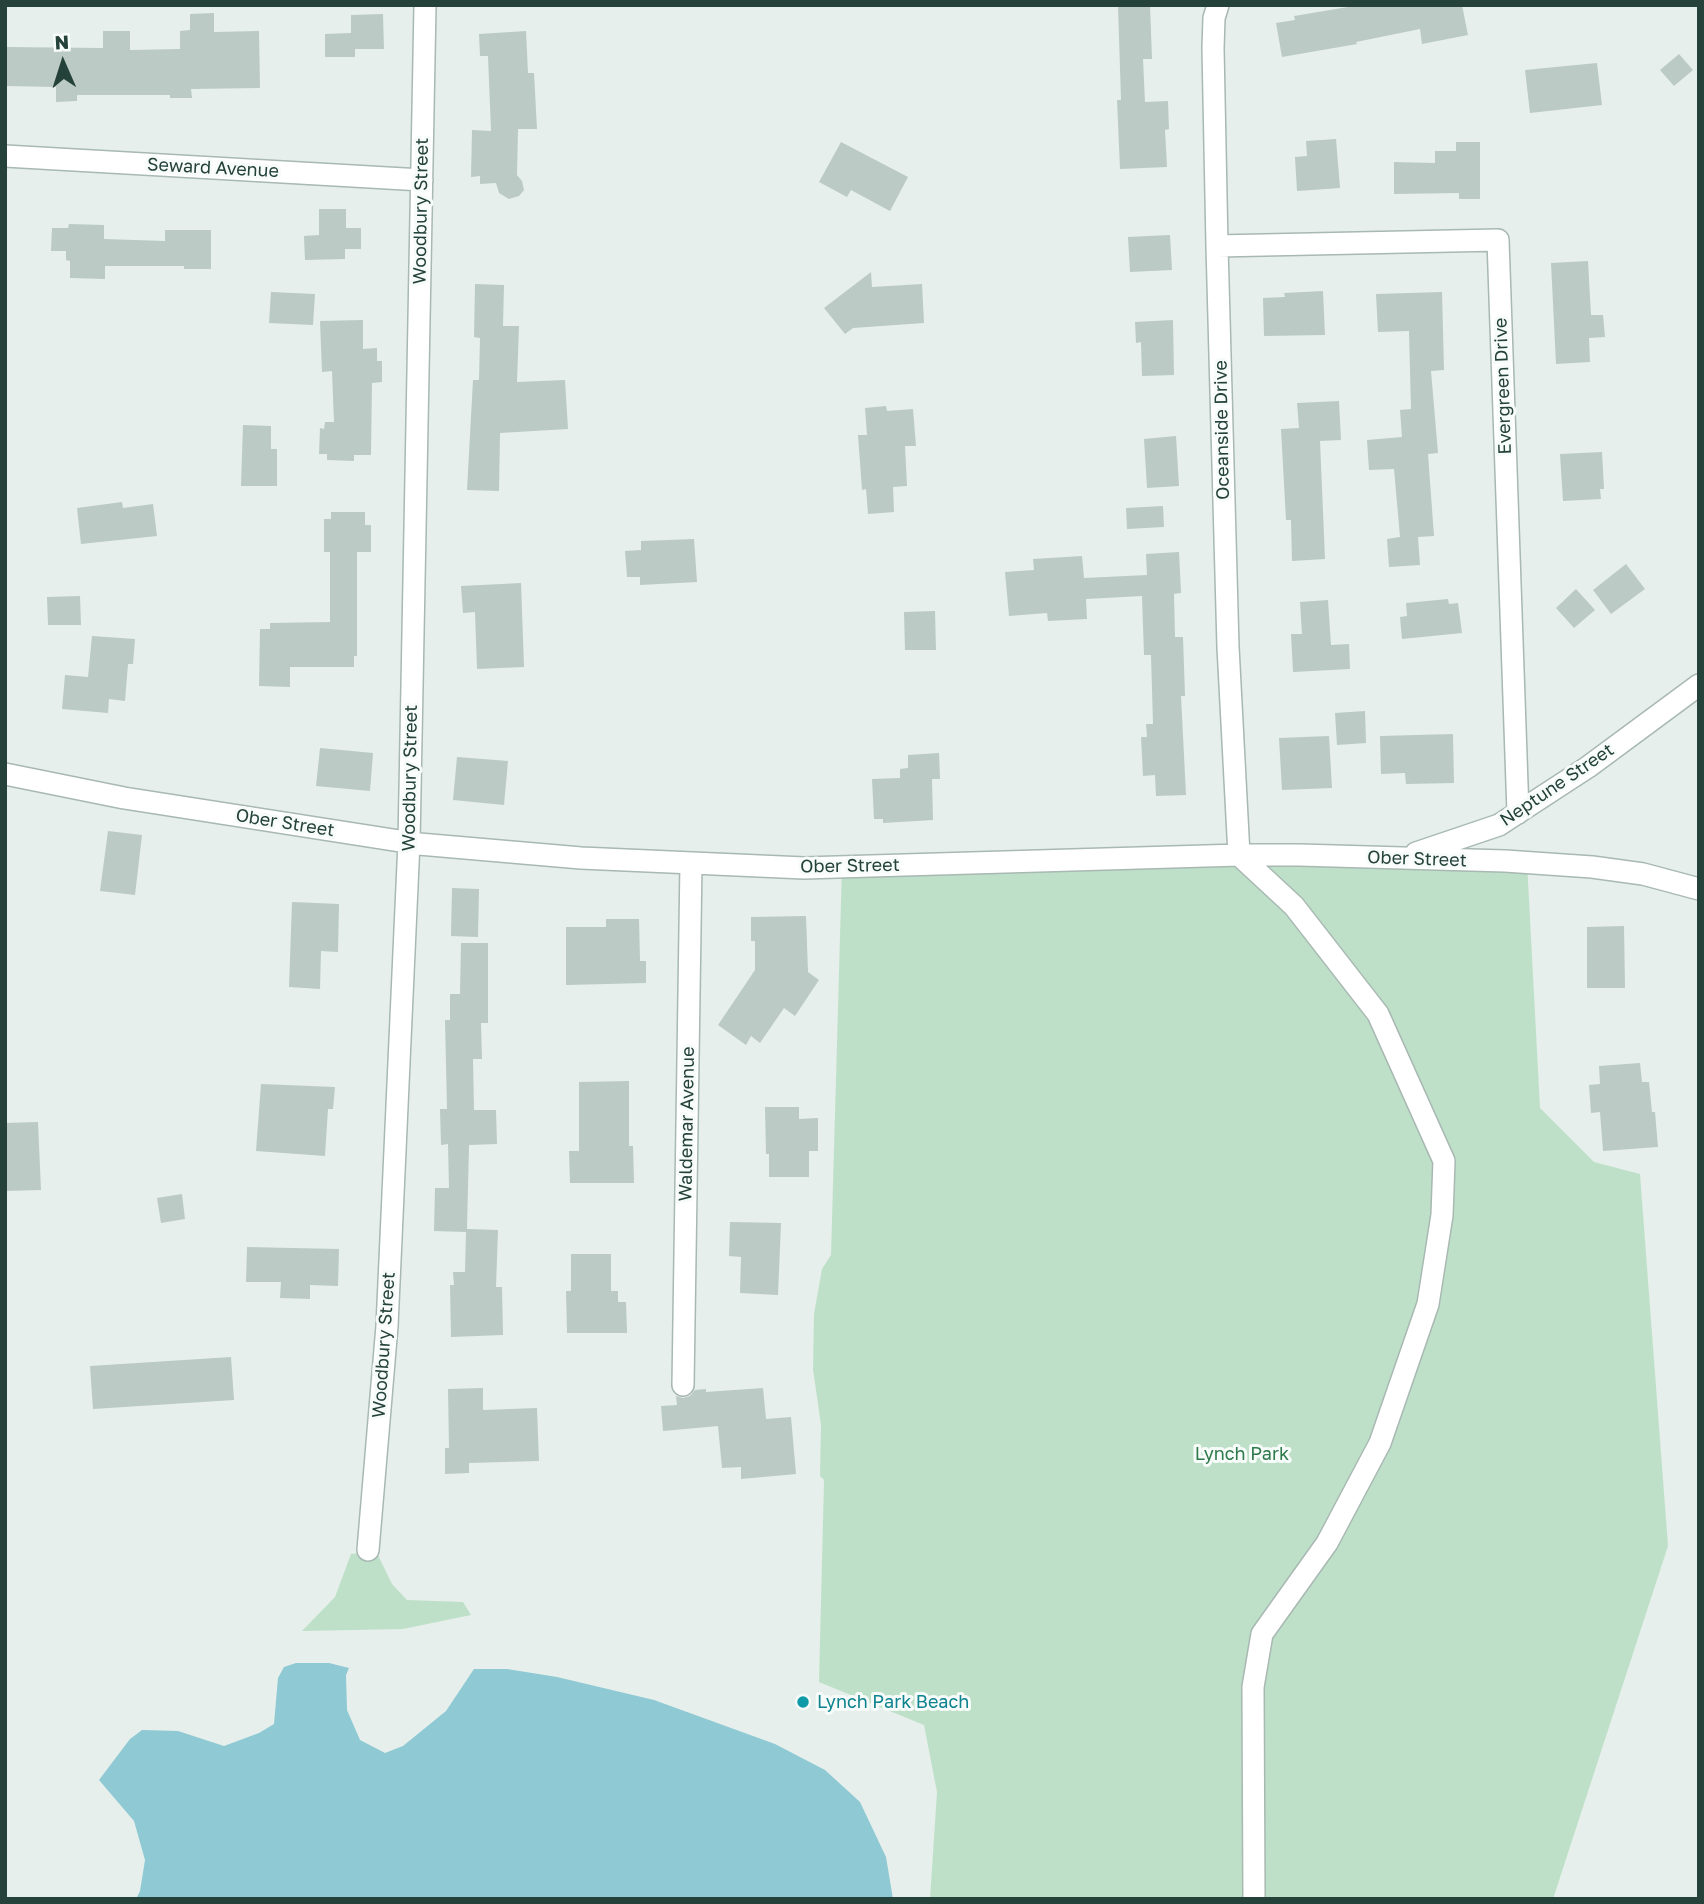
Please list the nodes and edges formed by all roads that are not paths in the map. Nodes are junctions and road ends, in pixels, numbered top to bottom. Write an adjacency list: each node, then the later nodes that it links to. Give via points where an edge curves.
1 (425, 5): 4 (street, Woodbury Street)
2 (1218, 5): 5 (street, Oceanside Drive, via 1213,48)
3 (5, 156): 4 (street, Seward Avenue)
4 (422, 180): 9 (street, Woodbury Street)
5 (1217, 246): 8 (street, Evergreen Drive, via 1498,240); 10 (street, Oceanside Drive, via 1228,647)
6 (1699, 685): 8 (street, Neptune Street)
7 (5, 774): 9 (street, Ober Street, via 124,798)
8 (1518, 813): 11 (street, Neptune Street, via 1499,825)
9 (409, 842): 12 (street, Ober Street); 15 (street, Woodbury Street, via 387,1326)
10 (1240, 855): 11 (street, Ober Street); 12 (street, Ober Street, via 814,867); 16 (street, via 1294,906 1378,1014 1444,1161 1442,1215 1428,1304 1380,1443 1327,1543 1262,1634 1253,1687)
11 (1401, 859): 13 (street, Ober Street, via 1592,867)
12 (691, 863): 14 (street, Waldemar Avenue)
13 (1699, 888)
14 (683, 1385)
15 (368, 1550)
16 (1254, 1899)

